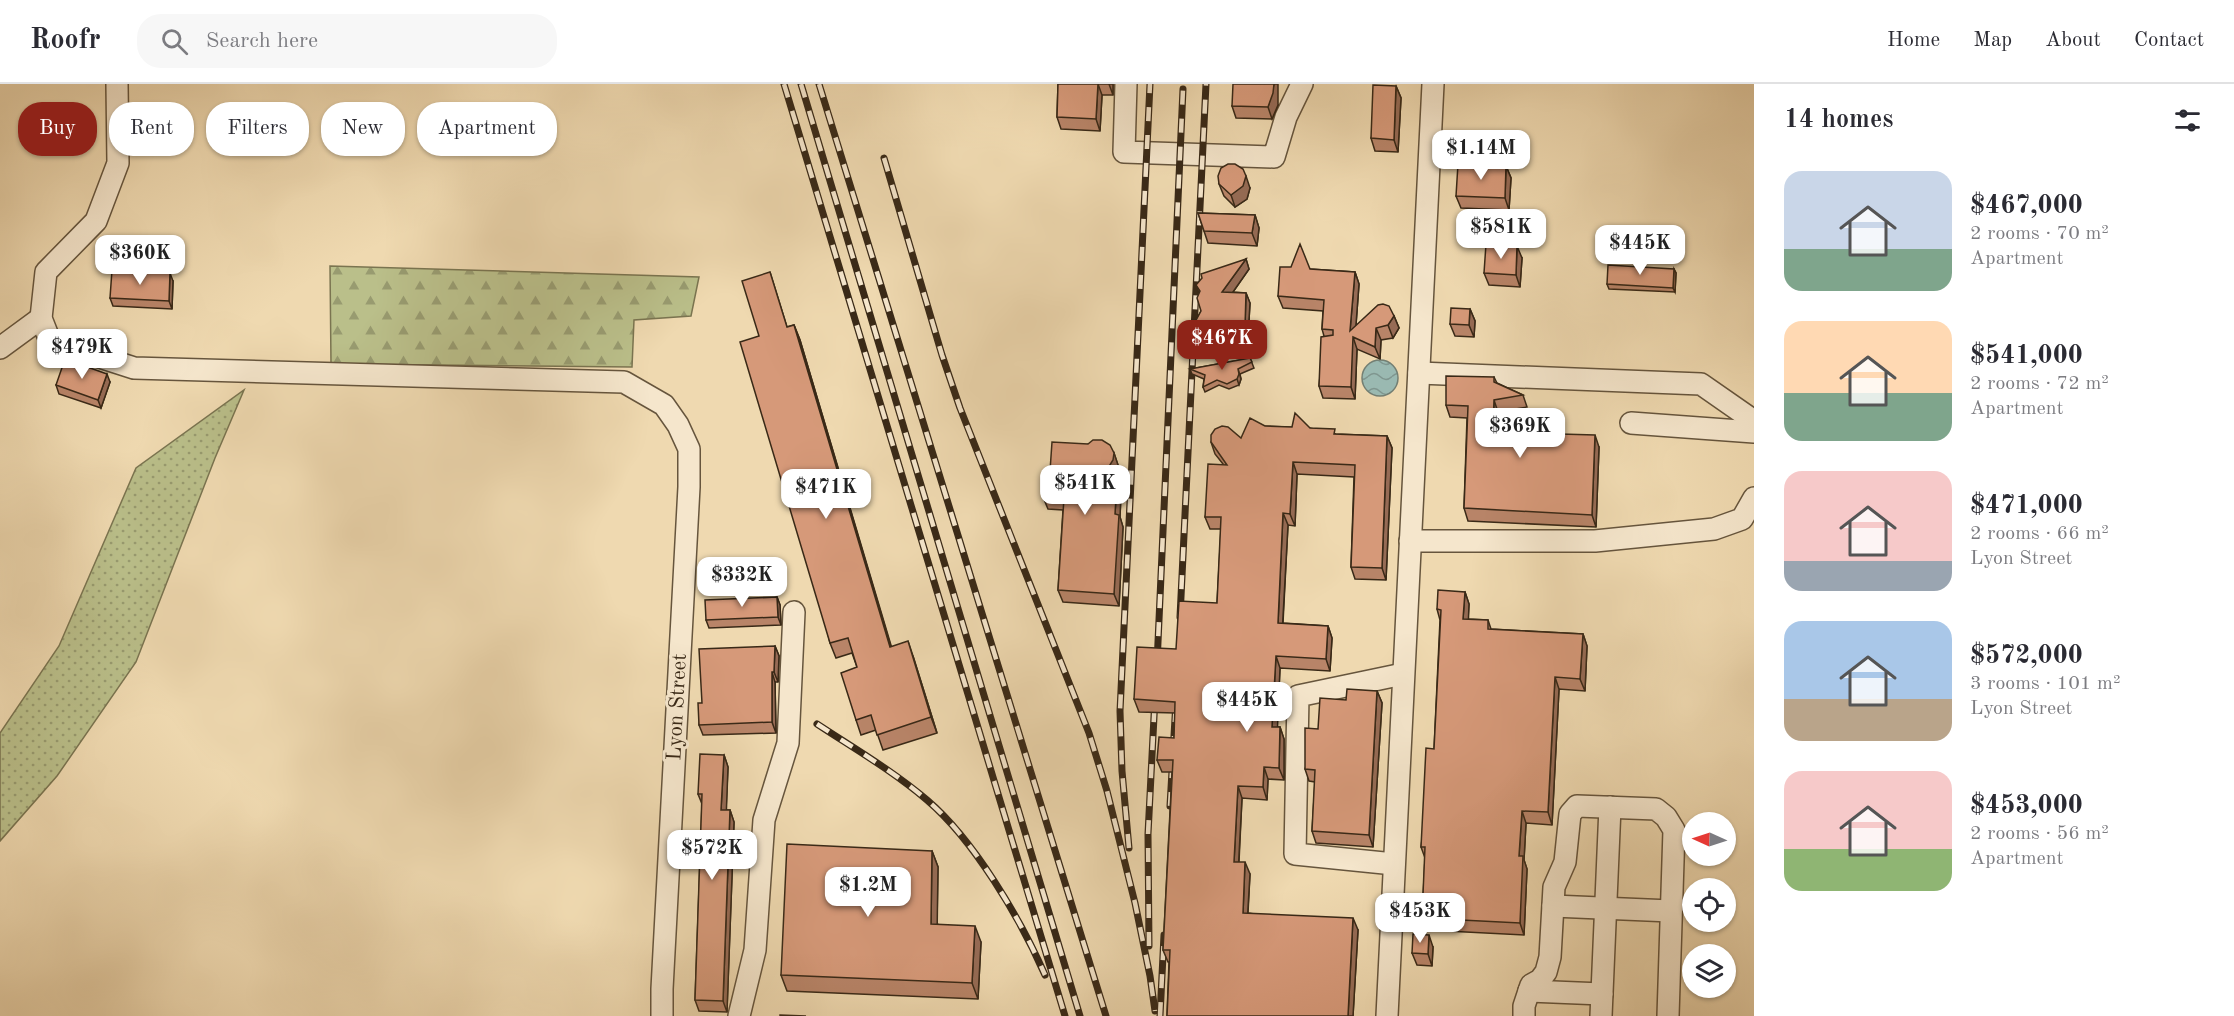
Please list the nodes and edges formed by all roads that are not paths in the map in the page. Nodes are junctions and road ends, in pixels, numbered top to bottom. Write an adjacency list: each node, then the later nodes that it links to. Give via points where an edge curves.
1 (117, 84): 5 (street, via 118,163 96,221 46,272)
2 (1126, 84): 3 (street, via 1124,152 1274,158 1286,117)
3 (1302, 84)
4 (1433, 84): 7 (street)
5 (41, 318): 6 (street); 22 (street, Lyon Street, via 50,341 134,368 624,382 664,405 678,425 689,449 689,459)
6 (0, 348)
7 (1419, 373): 8 (street, via 1701,384); 12 (street)
8 (1754, 421)
9 (1631, 423): 10 (street)
10 (1754, 432)
11 (1754, 498): 12 (street, via 1742,519 1714,529 1595,541)
12 (1410, 541): 14 (street)
13 (794, 612): 23 (street, via 788,742 764,820 755,950)
14 (1404, 674): 16 (street); 16 (street, via 1298,696 1295,854)
15 (1610, 807): 17 (street, via 1577,806 1570,814 1565,862 1554,886); 18 (street); 19 (street, via 1656,809 1674,830)
16 (1394, 864): 24 (street)
17 (1553, 906): 18 (street); 20 (street, via 1546,972 1531,985)
18 (1607, 908): 19 (street); 21 (street)
19 (1671, 911): 27 (street)
20 (1529, 992): 21 (street); 25 (street)
21 (1602, 994): 26 (street)
22 (662, 1016)
23 (739, 1016)
24 (1387, 1016)
25 (1524, 1016)
26 (1602, 1016)
27 (1668, 1016)

